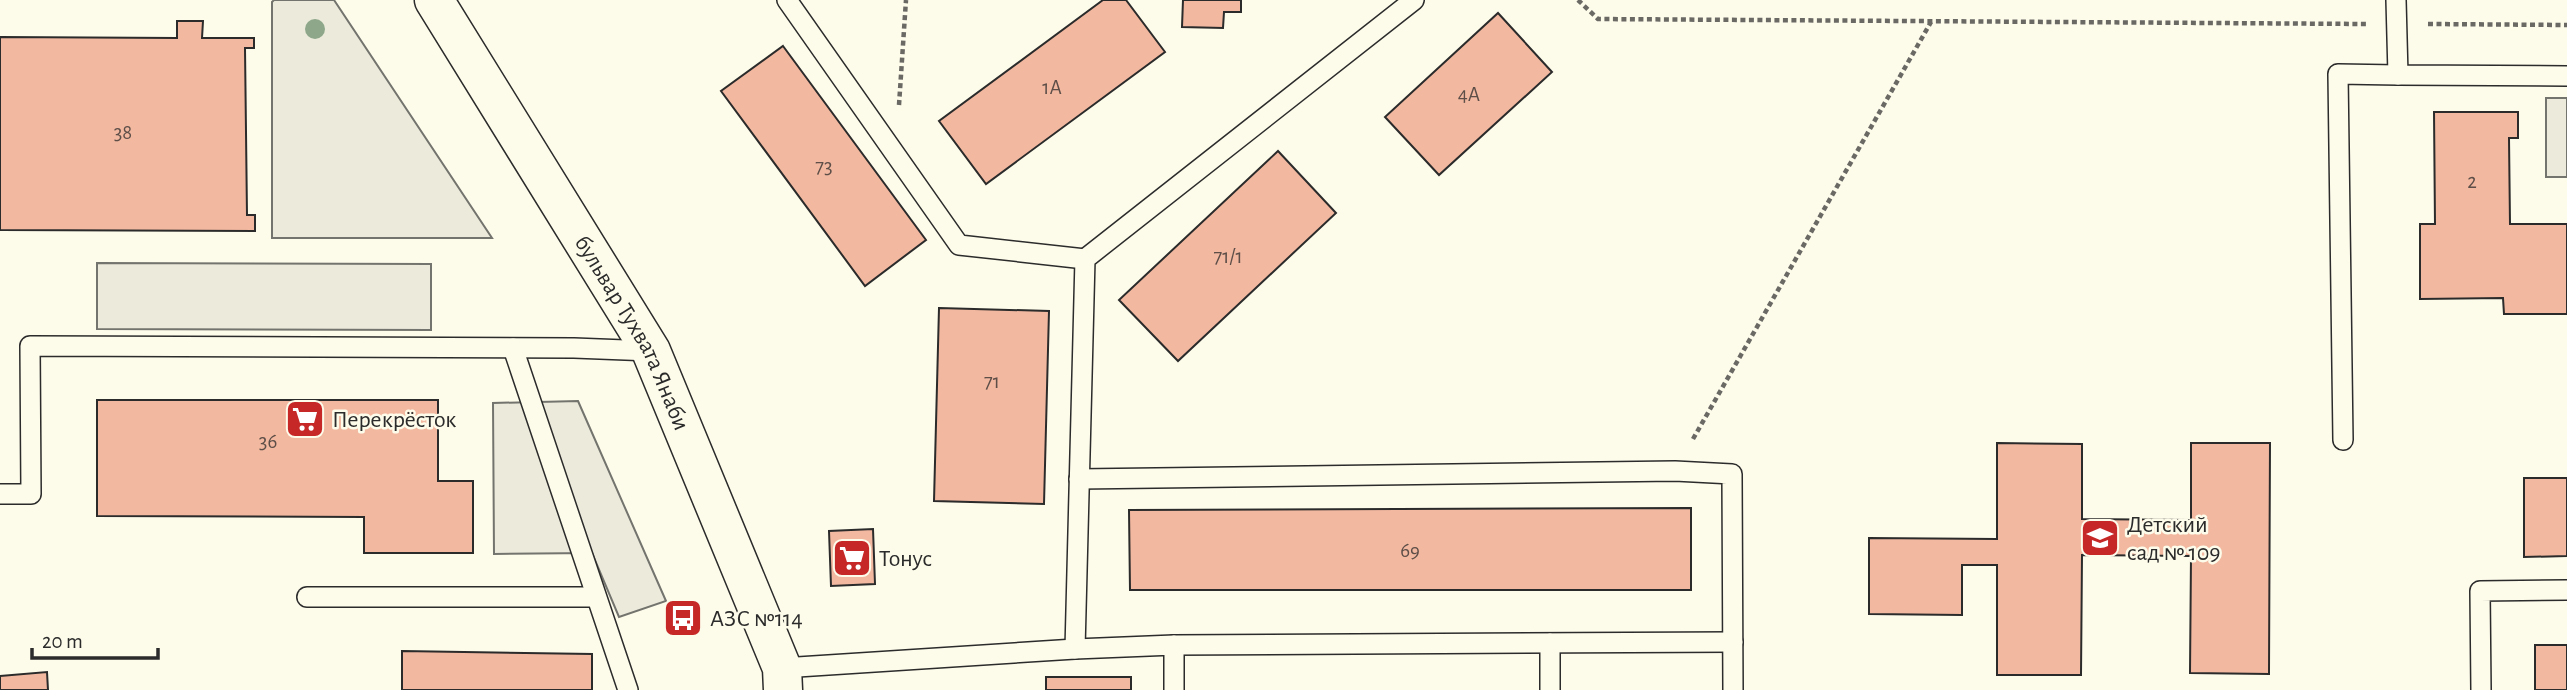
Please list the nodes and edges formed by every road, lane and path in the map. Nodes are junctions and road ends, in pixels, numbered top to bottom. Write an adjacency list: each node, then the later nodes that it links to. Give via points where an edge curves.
1 (434, 0): 15 (main road, бульвар Тухвата Янаби)
2 (787, 0): 12 (lane)
3 (906, 0): 12 (path)
4 (1414, 0): 13 (lane)
5 (1578, 0): 7 (path, via 1598,19)
6 (2396, 0): 8 (lane)
7 (1931, 22): 8 (path); 17 (path)
8 (2397, 24): 9 (path); 10 (lane)
9 (2567, 25)
10 (2398, 75): 11 (lane); 16 (lane, via 2338,74)
11 (2567, 76)
12 (895, 154): 13 (lane, via 958,245)
13 (1085, 259): 18 (lane)
14 (513, 348): 15 (lane); 19 (lane, via 30,346 31,494); 22 (lane)
15 (651, 351): 27 (main road, бульвар Тухвата Янаби)
16 (2343, 440)
17 (1675, 471): 18 (lane); 23 (lane, via 1732,474)
18 (1079, 479): 26 (lane)
19 (0, 494)
20 (2567, 590): 32 (lane, via 2480,591)
21 (307, 597): 22 (lane)
22 (596, 597): 28 (lane)
23 (1733, 642): 24 (lane); 31 (lane)
24 (1550, 643): 25 (lane); 30 (lane)
25 (1174, 645): 26 (lane); 29 (lane)
26 (1075, 649): 27 (lane)
27 (783, 679)
28 (628, 690)
29 (1174, 690)
30 (1550, 690)
31 (1734, 690)
32 (2481, 690)

